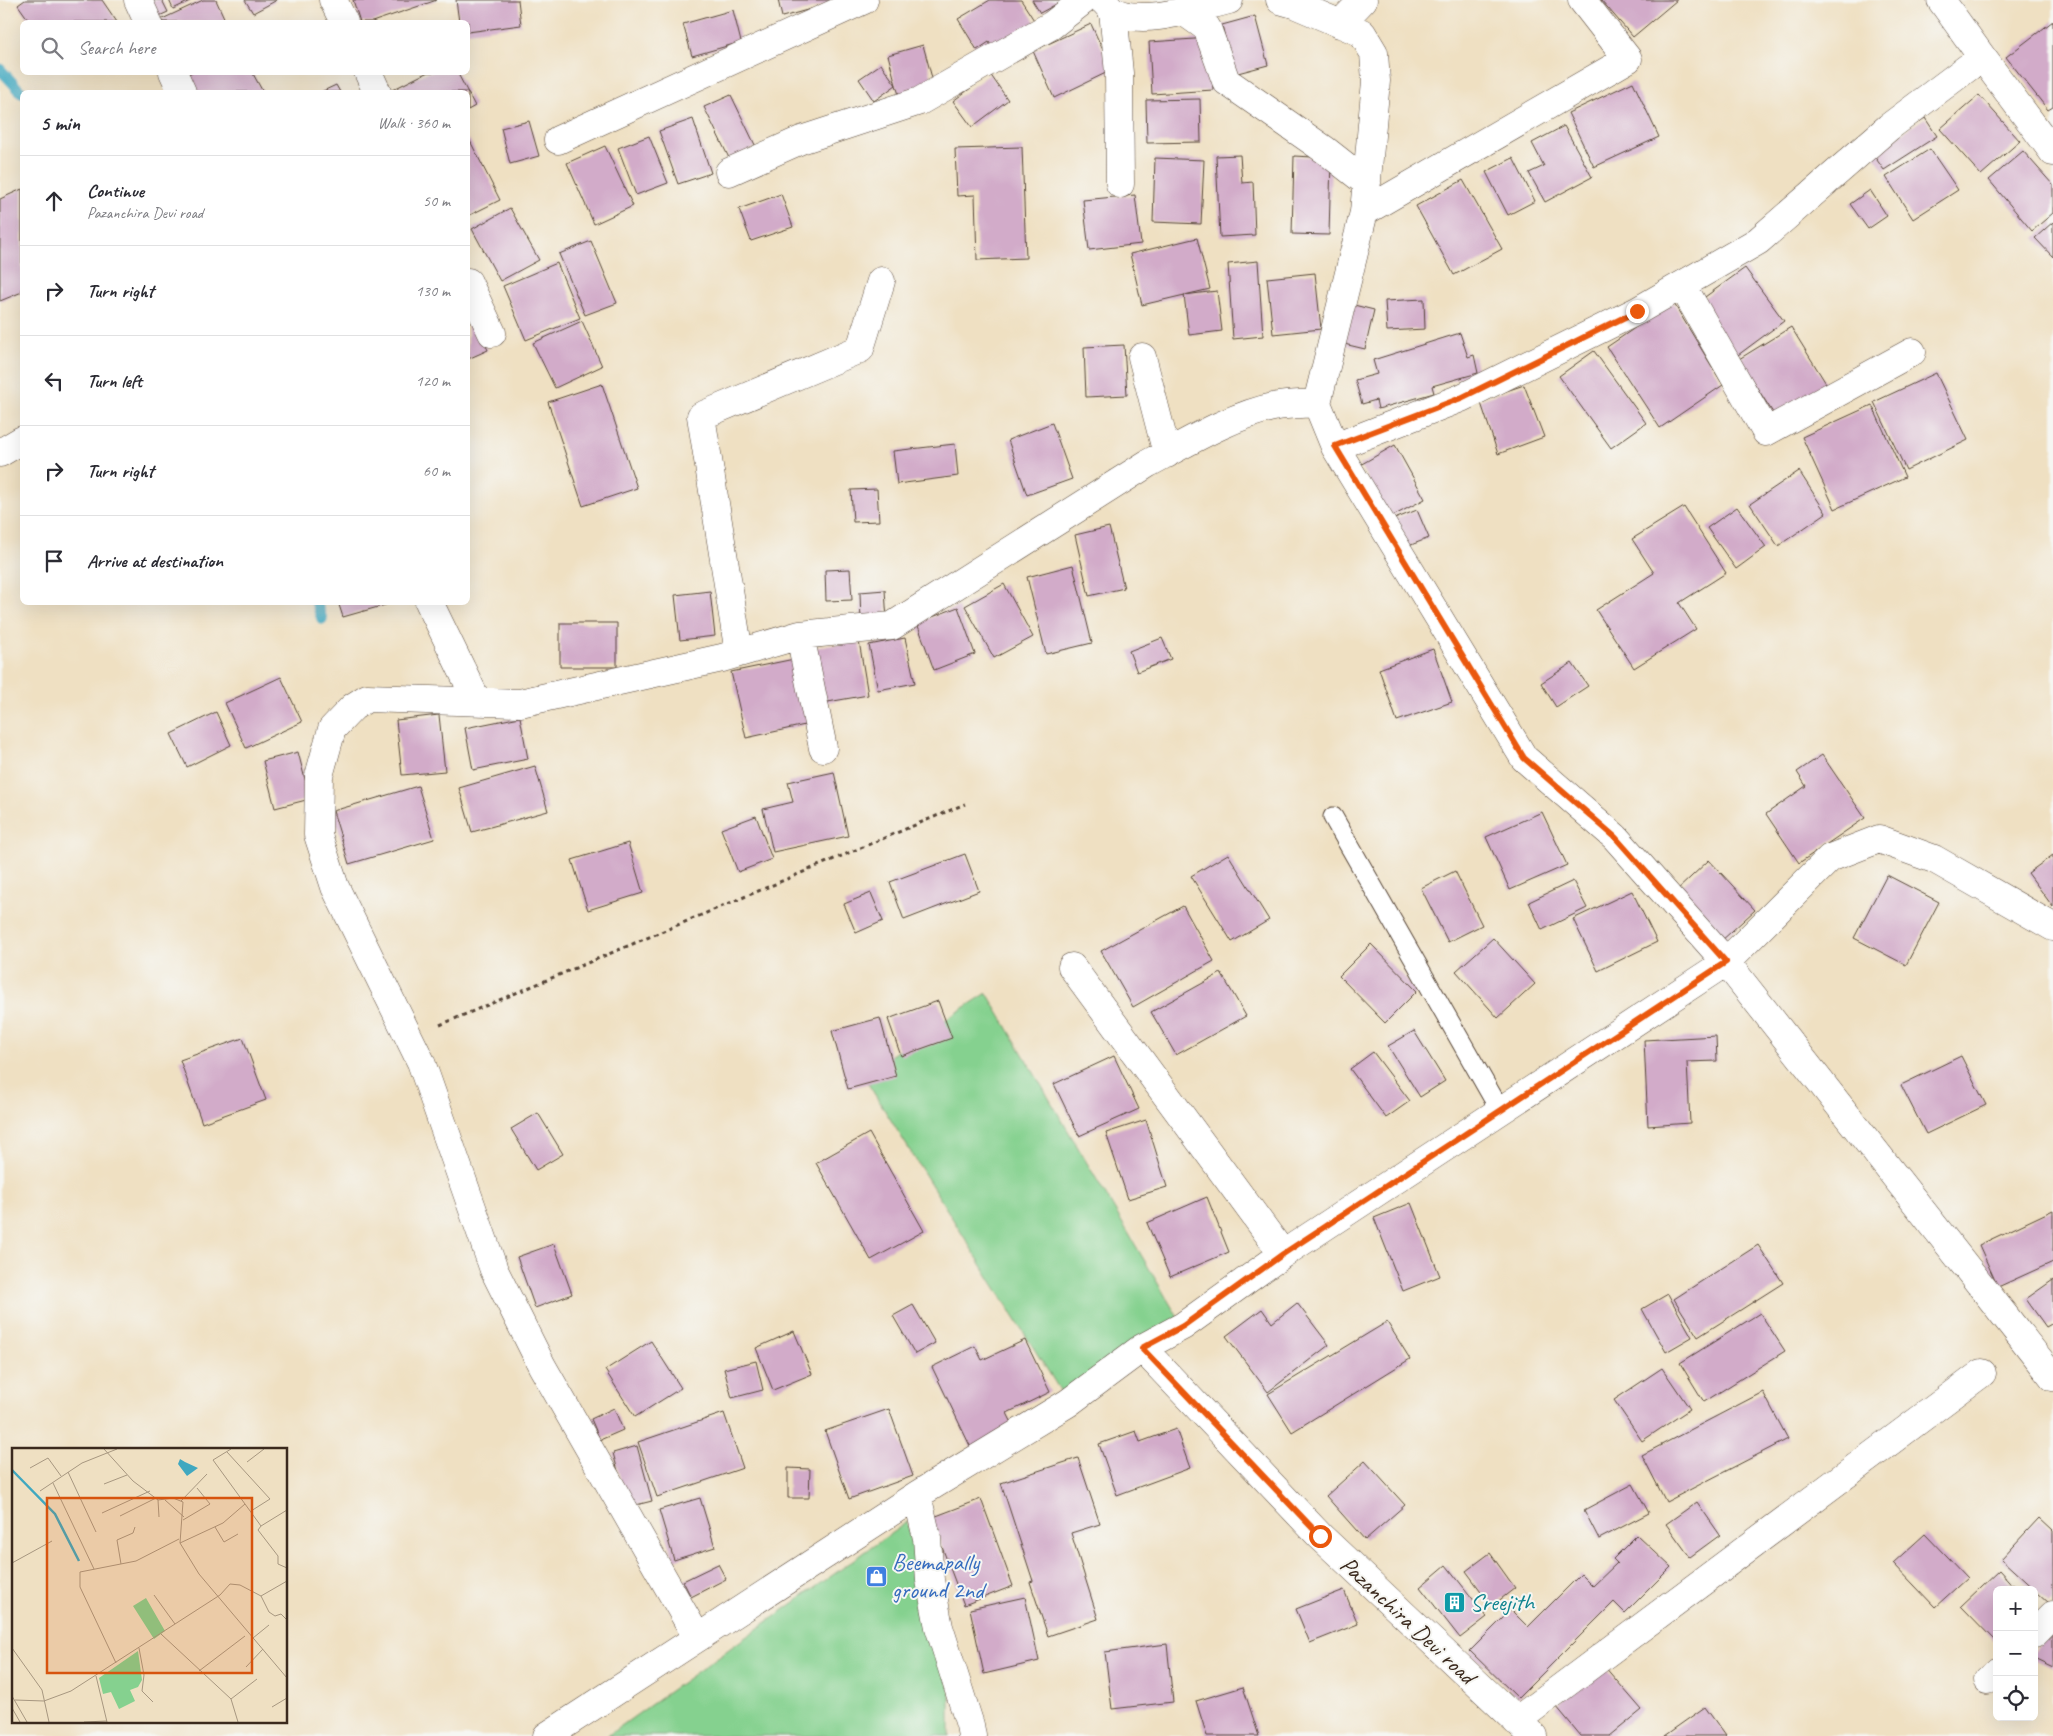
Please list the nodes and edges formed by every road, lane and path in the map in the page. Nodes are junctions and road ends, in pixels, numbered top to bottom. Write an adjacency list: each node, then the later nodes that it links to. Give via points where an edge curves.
1 (138, 0): 12 (street)
2 (333, 0): 13 (street)
3 (864, 0): 21 (street)
4 (1084, 0): 23 (street, via 1052,25 920,101 800,140)
5 (1228, 0): 11 (street)
6 (1280, 0): 14 (street)
7 (1363, 0): 14 (street)
8 (1582, 0): 26 (street, via 1628,59)
9 (1940, 0): 15 (street)
10 (1108, 5): 11 (street, via 1130,16 1166,16); 25 (street, via 1119,73)
11 (1183, 11): 24 (street, via 1207,28 1226,81)
12 (147, 20)
13 (343, 20)
14 (1340, 24): 24 (street, via 1362,33 1374,53 1376,81)
15 (1982, 57): 20 (street); 28 (street, via 1889,127 1758,241)
16 (174, 75): 18 (street)
17 (369, 75): 19 (street)
18 (181, 90)
19 (376, 90)
20 (2044, 123): 22 (street)
21 (558, 140)
22 (2053, 152)
23 (729, 172)
24 (1367, 183): 26 (street)
25 (1120, 184)
26 (1364, 212): 33 (street)
27 (882, 282): 40 (street, via 860,349 701,416)
28 (1682, 285): 31 (street, via 1766,432); 35 (street, via 1637,311 1461,398)
29 (470, 286): 30 (street)
30 (492, 333)
31 (1912, 352)
32 (1142, 357): 37 (street)
33 (1317, 403): 35 (street); 37 (street, via 1278,406 1233,420)
34 (20, 441): 36 (street)
35 (1335, 446): 46 (street, via 1524,758 1615,837)
36 (0, 453)
37 (1167, 454): 39 (street, via 892,626)
38 (430, 605): 41 (street)
39 (800, 635): 40 (street); 42 (street)
40 (739, 653): 41 (street, via 520,703)
41 (477, 701): 48 (street, via 367,698 332,729 319,776 318,835 335,886)
42 (824, 748)
43 (966, 804): 48 (path)
44 (1333, 817): 49 (lane)
45 (2053, 927): 46 (street, via 1934,859 1879,839 1830,858)
46 (1726, 962): 49 (street); 53 (street)
47 (1072, 967): 50 (street)
48 (409, 1038): 57 (street, via 421,1062 494,1270 542,1366)
49 (1500, 1110): 50 (street)
50 (1283, 1254): 51 (street, via 1183,1326)
51 (1142, 1348): 54 (street, via 1068,1403); 58 (street, Pazanchira Devi road, via 1320,1536)
52 (1982, 1373): 58 (street)
53 (2053, 1377)
54 (917, 1494): 57 (street); 60 (street, via 940,1628)
55 (2053, 1615): 56 (street)
56 (2037, 1631)
57 (697, 1637): 59 (street)
58 (1525, 1728)
59 (547, 1736)
60 (972, 1736)

